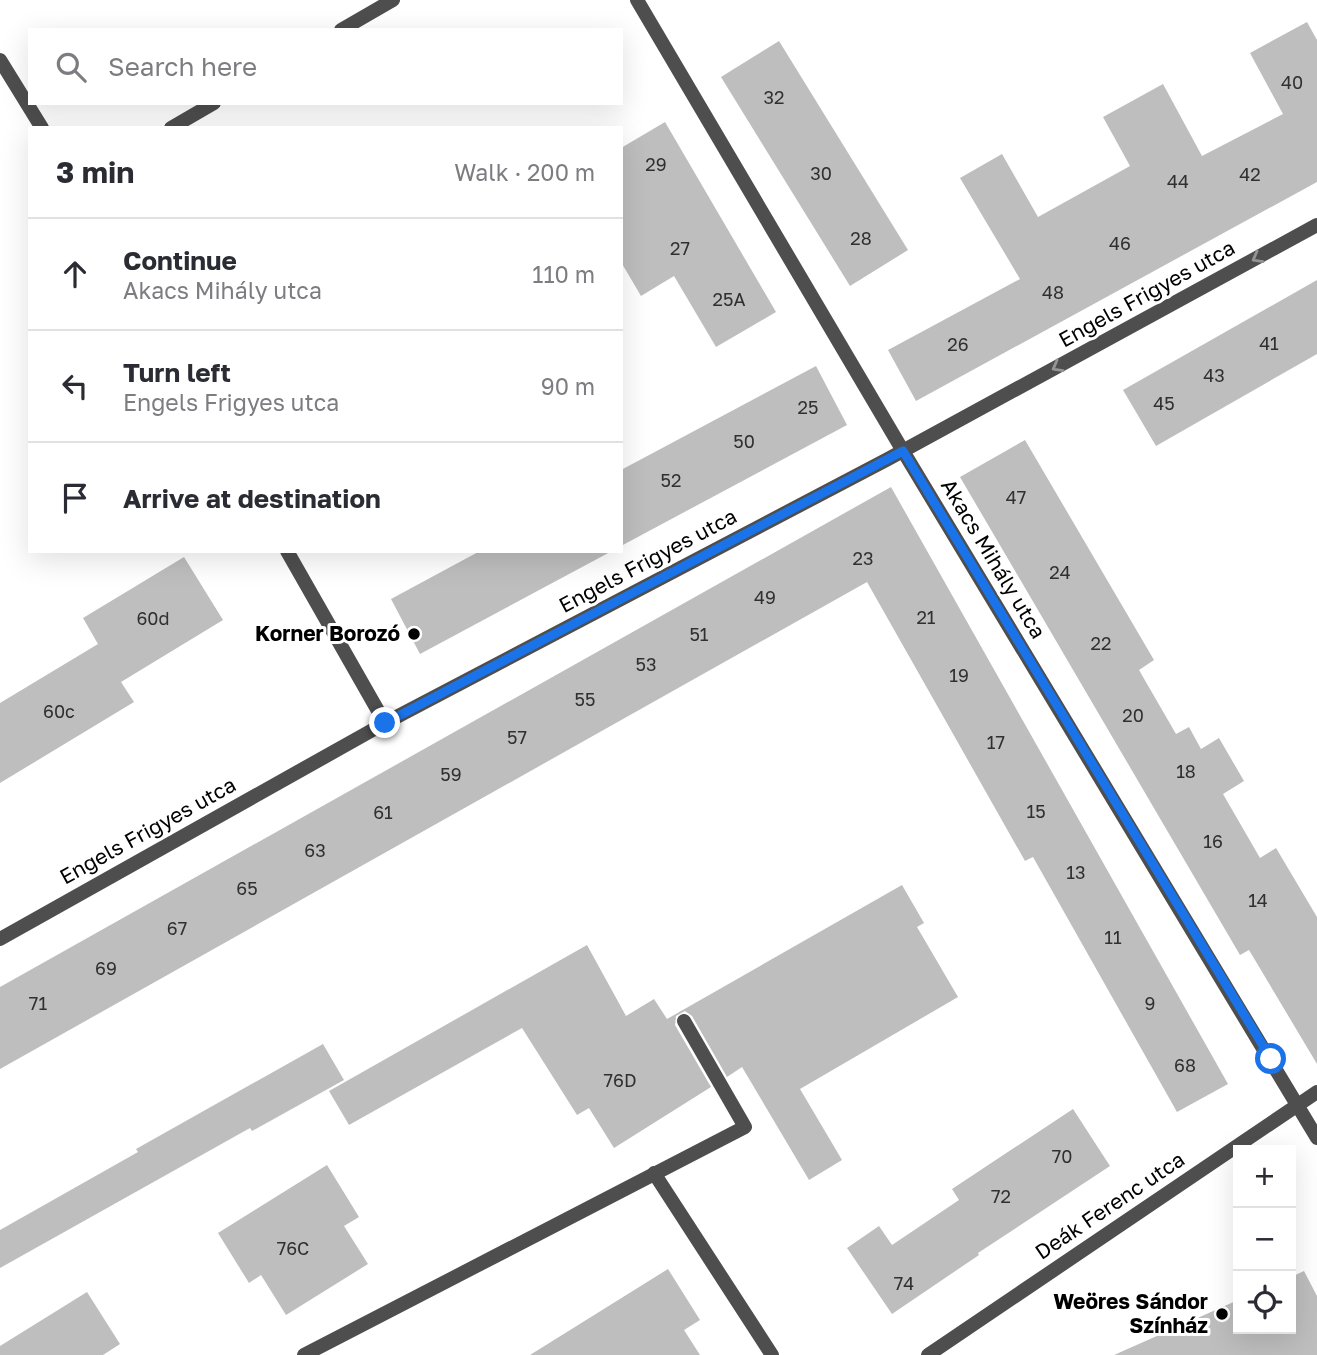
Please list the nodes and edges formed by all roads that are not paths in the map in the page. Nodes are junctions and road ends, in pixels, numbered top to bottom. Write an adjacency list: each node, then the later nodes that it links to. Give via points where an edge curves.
1 (393, 0): 3 (street)
2 (638, 0): 9 (street, Akacs Mihály utca)
3 (344, 28)
4 (0, 60): 6 (street)
5 (211, 105): 7 (street)
6 (41, 126)
7 (174, 126)
8 (1317, 225): 9 (street, Engels Frigyes utca, one-way to 9)
9 (903, 451): 11 (street, Engels Frigyes utca); 15 (street, Akacs Mihály utca)
10 (289, 553): 11 (street)
11 (385, 723): 12 (street, Engels Frigyes utca)
12 (0, 939)
13 (684, 1021): 17 (street, via 745,1126)
14 (1317, 1092): 15 (street, Deák Ferenc utca)
15 (1298, 1104): 16 (street, Akacs Mihály utca); 20 (street, Deák Ferenc utca)
16 (1317, 1138)
17 (654, 1173): 18 (street); 19 (street)
18 (304, 1355)
19 (772, 1355)
20 (928, 1355)

